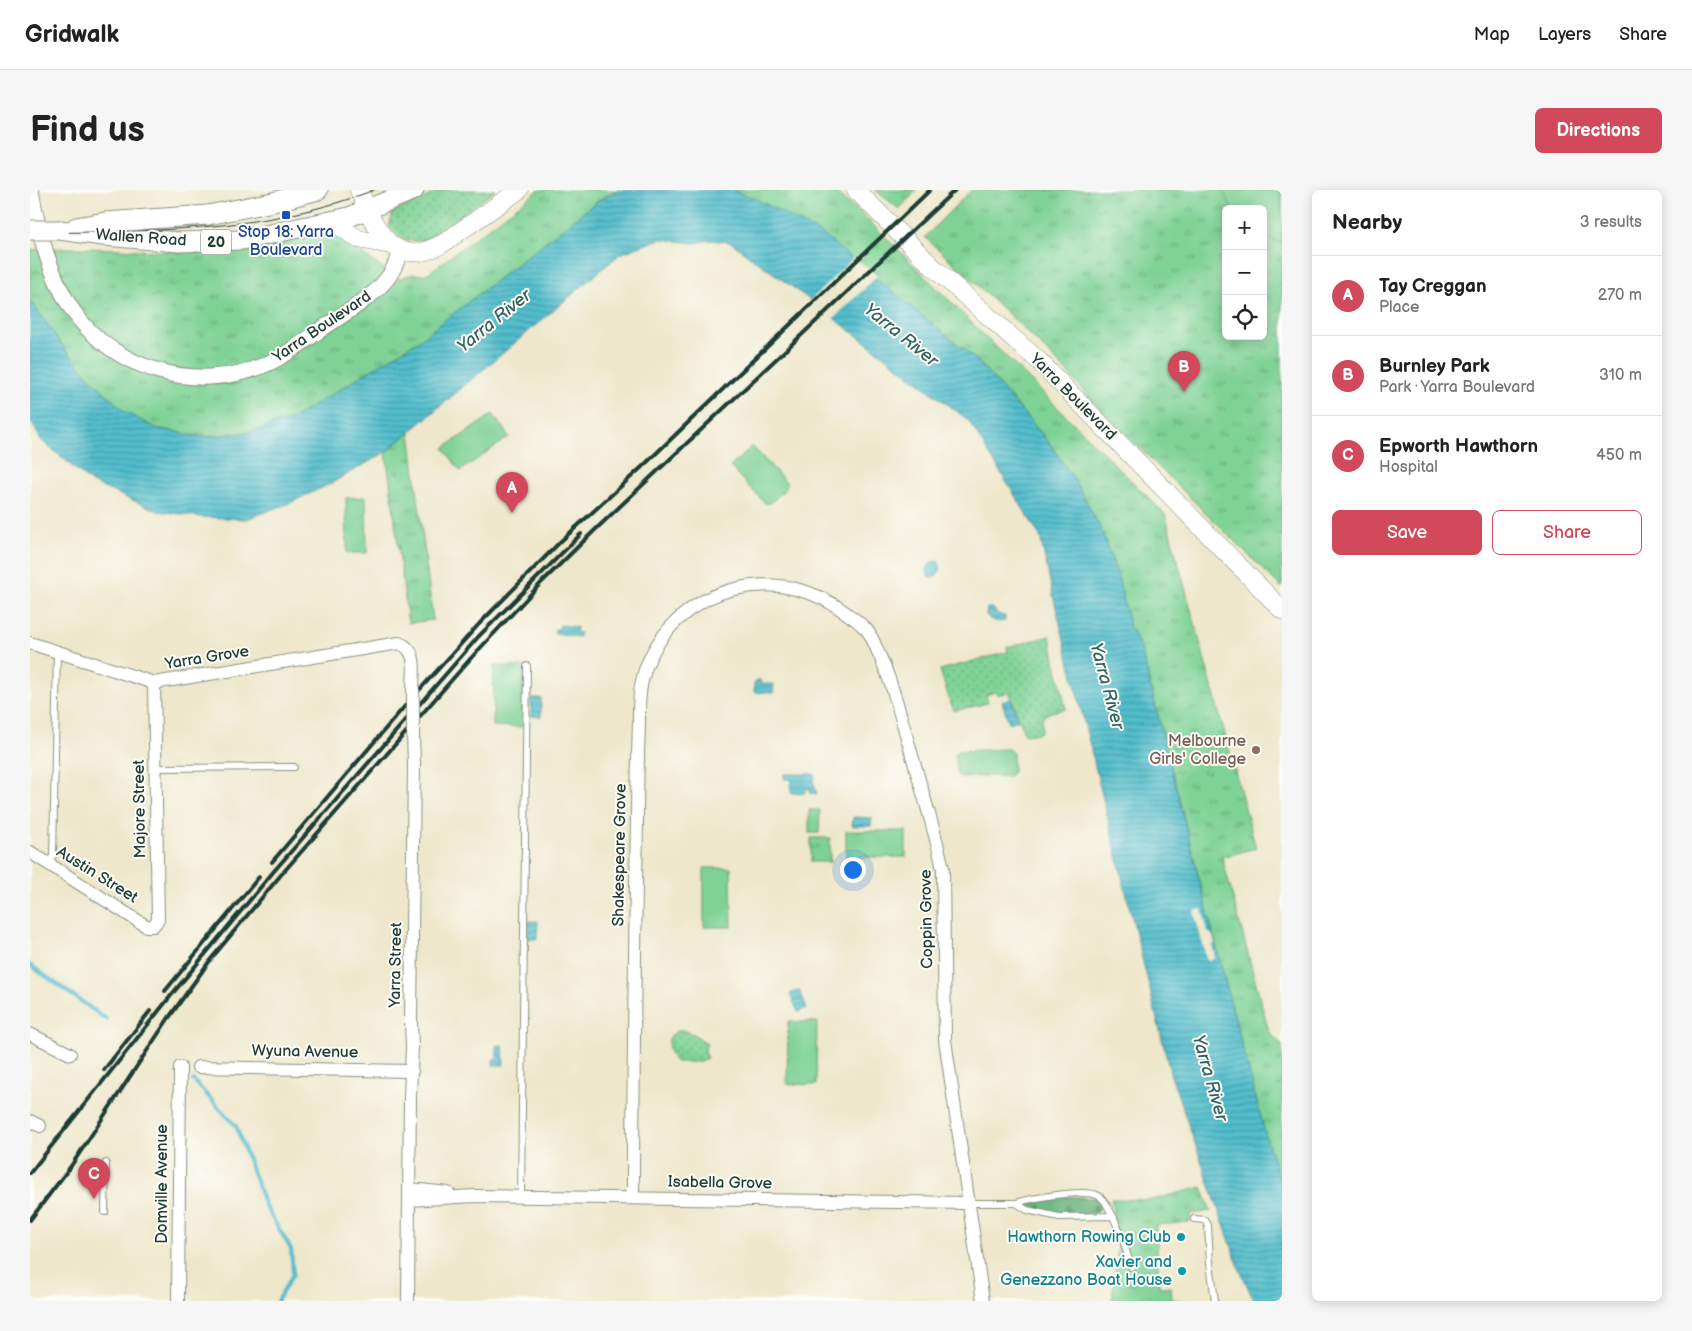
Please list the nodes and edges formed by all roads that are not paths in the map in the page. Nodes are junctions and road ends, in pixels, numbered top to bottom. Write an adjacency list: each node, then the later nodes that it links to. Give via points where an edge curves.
1 (31, 190): 11 (street, Yarra Boulevard, via 53,271 83,323 129,360 182,376 232,376 281,357 371,294 390,274)
2 (318, 190): 10 (main road, Wallen Road / 20, via 208,215 105,222)
3 (359, 190): 7 (main road)
4 (414, 190): 7 (main road, 20)
5 (519, 190): 11 (main road, via 432,250 415,254)
6 (856, 190): 13 (main road, Yarra Boulevard, via 934,268 1040,362)
7 (368, 210): 8 (main road, Wallen Road / 20); 11 (main road, via 385,241)
8 (332, 221): 10 (main road, Wallen Road / 20, via 225,242 103,236); 11 (main road, via 358,239)
9 (30, 230): 10 (main road, Wallen Road / 20, bridge)
10 (60, 230)
11 (396, 248)
12 (766, 585): 32 (street, Shakespeare Grove, via 716,594 681,615 654,651 640,688); 33 (street, Coppin Grove, via 815,595 852,617 866,629 891,682 944,870 945,1040)
13 (1282, 610)
14 (30, 643): 16 (street, Yarra Grove)
15 (394, 644): 18 (street, Yarra Grove); 28 (street, Yarra Street, bridge, via 406,646 414,660)
16 (57, 651): 18 (street, Yarra Grove); 22 (lane, via 53,856)
17 (527, 666): 31 (lane)
18 (154, 683): 20 (street, Majore Street)
19 (294, 767): 20 (lane)
20 (156, 768): 23 (street, Majore Street, via 158,920 153,926)
21 (30, 852): 22 (street, Austin Street)
22 (48, 864): 23 (street, Austin Street)
23 (146, 926)
24 (30, 1034): 25 (street)
25 (70, 1054)
26 (180, 1066): 39 (street, Domville Avenue)
27 (198, 1067): 28 (street, Wyuna Avenue)
28 (412, 1071): 30 (street, Yarra Street)
29 (106, 1163): 35 (lane)
30 (410, 1195): 31 (street, Isabella Grove); 40 (street, Yarra Street)
31 (521, 1197): 32 (street, Isabella Grove)
32 (633, 1198): 33 (street, Isabella Grove)
33 (968, 1203): 34 (lane); 41 (street, Coppin Grove)
34 (1016, 1203): 36 (lane, via 1027,1210 1058,1217); 36 (lane, via 1043,1196 1090,1194 1099,1196)
35 (106, 1212)
36 (1113, 1216): 38 (lane)
37 (1194, 1219): 42 (lane, via 1200,1218 1208,1224)
38 (1131, 1267)
39 (178, 1301)
40 (408, 1301)
41 (983, 1301)
42 (1215, 1301)

